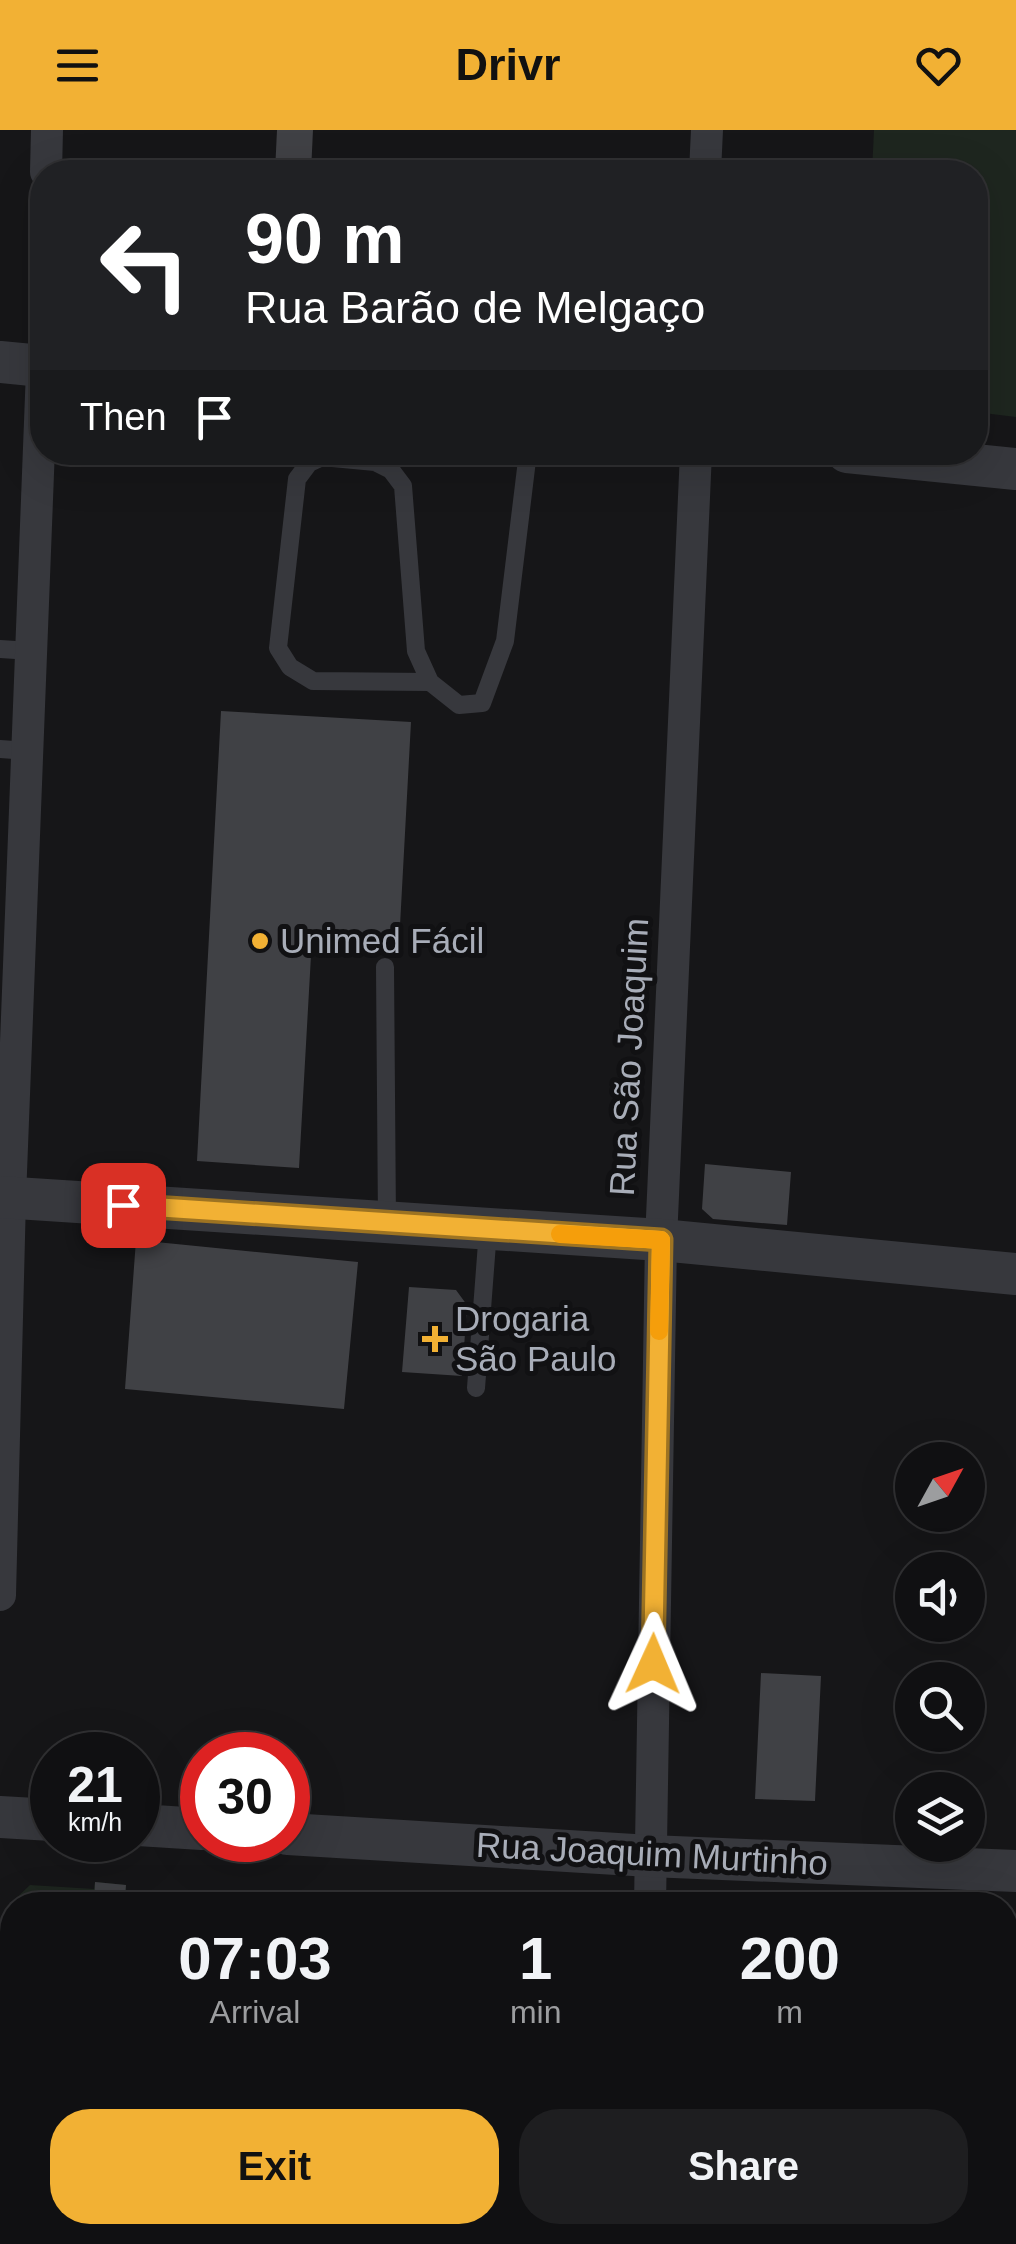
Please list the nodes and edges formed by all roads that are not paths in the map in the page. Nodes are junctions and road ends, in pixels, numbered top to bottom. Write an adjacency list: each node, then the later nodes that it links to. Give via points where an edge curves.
1 (47, 130): 3 (street)
2 (707, 130): 4 (street)
3 (46, 160)
4 (706, 160)
5 (0, 362): 6 (street)
6 (30, 366)
7 (33, 465): 14 (street)
8 (308, 465): 15 (lane, via 297,479 278,648 290,667 313,682)
9 (381, 465): 15 (lane, via 403,486 416,651)
10 (526, 465): 15 (lane, via 504,641 482,703 460,705)
11 (695, 465): 21 (street, Rua São Joaquim)
12 (976, 465): 13 (street)
13 (1016, 469)
14 (16, 650): 16 (street)
15 (430, 682)
16 (14, 750): 18 (street)
17 (384, 967): 19 (lane)
18 (5, 1197): 19 (street); 24 (street)
19 (388, 1222): 20 (street)
20 (488, 1230): 21 (street); 23 (lane)
21 (661, 1240): 22 (street); 28 (street, Rua São Joaquim)
22 (1016, 1274)
23 (476, 1388)
24 (0, 1596)
25 (0, 1817): 26 (street)
26 (30, 1819)
27 (310, 1835): 28 (street, Rua Joaquim Murtinho)
28 (650, 1856): 29 (street, Rua Joaquim Murtinho); 30 (street, Rua São Joaquim)
29 (1016, 1871)
30 (650, 1892)

